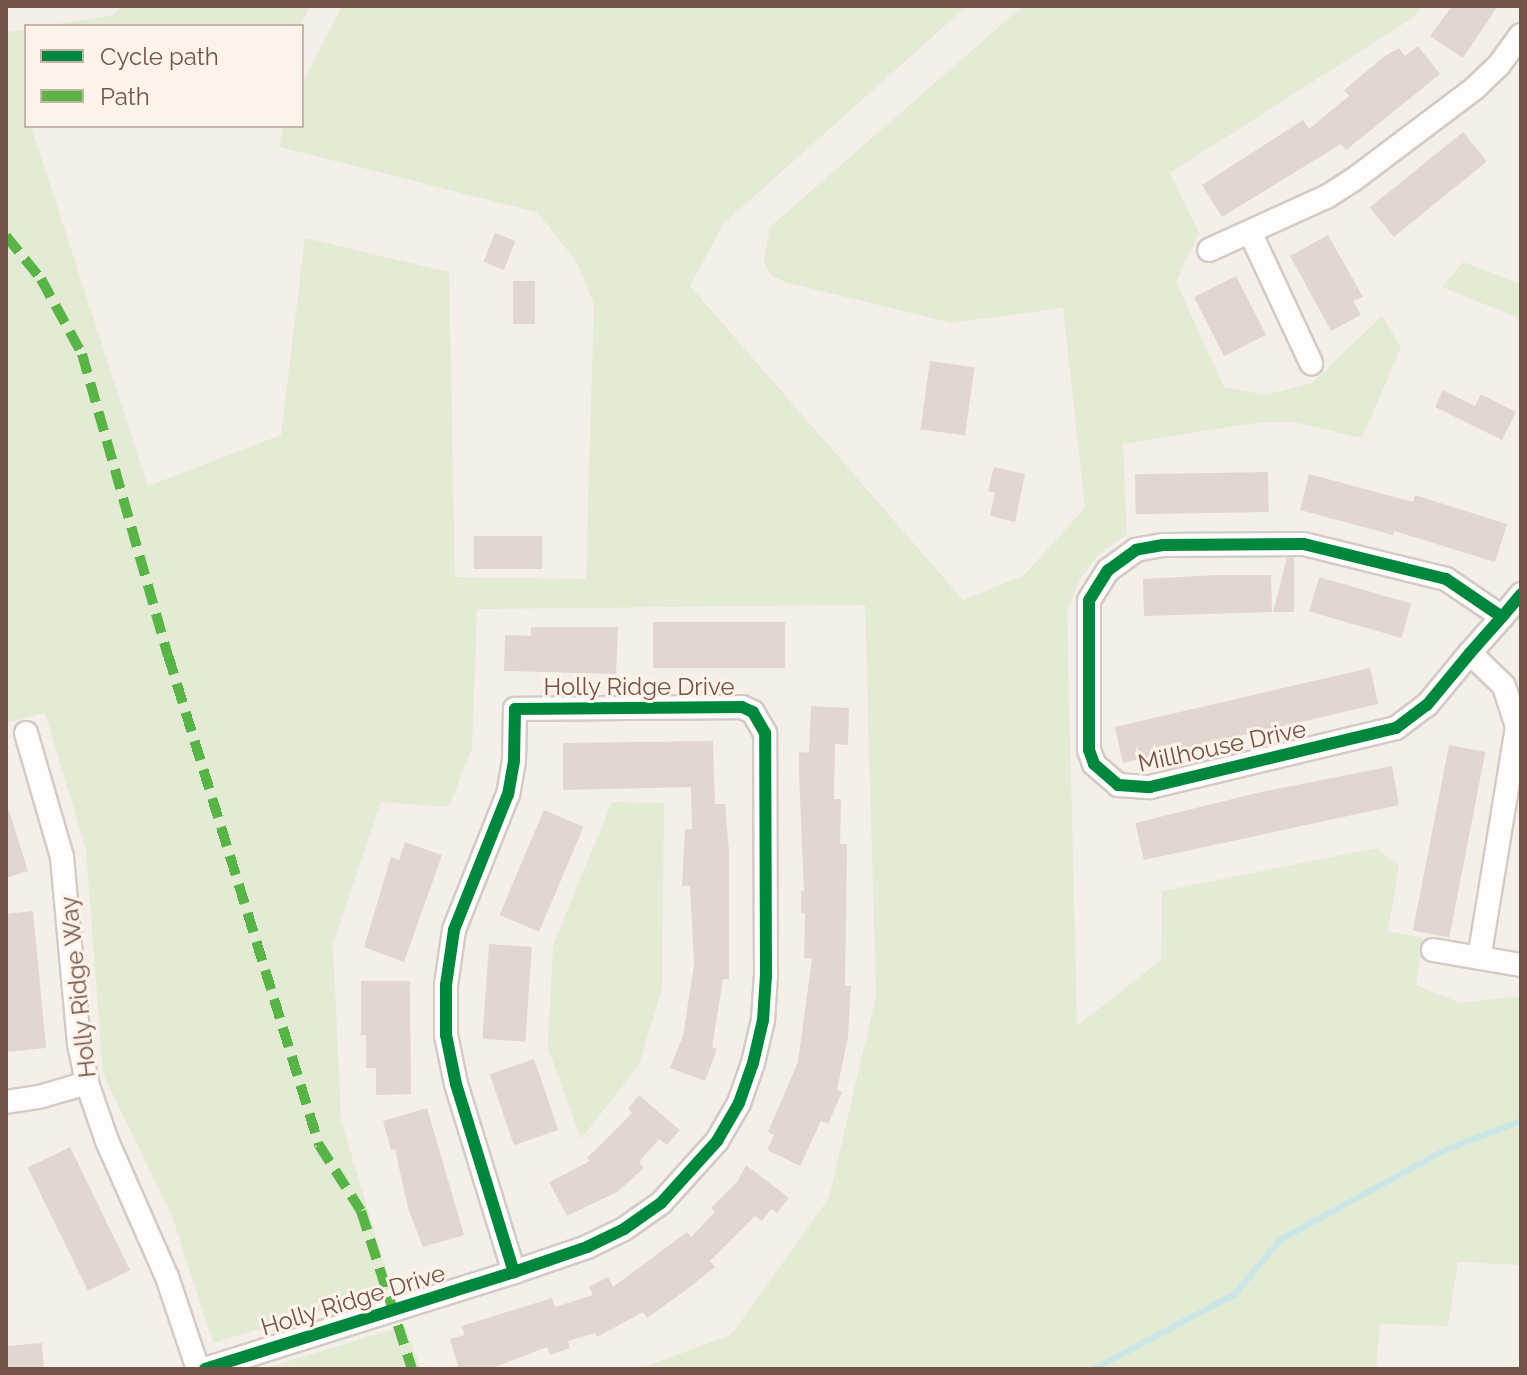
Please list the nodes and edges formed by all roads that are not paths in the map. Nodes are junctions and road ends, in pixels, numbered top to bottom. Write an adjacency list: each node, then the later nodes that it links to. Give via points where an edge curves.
1 (1521, 35): 2 (street, via 1475,88 1353,180)
2 (1250, 232): 3 (street); 4 (street)
3 (1209, 250)
4 (1311, 363)
5 (1521, 594): 6 (street, Millhouse Drive)
6 (1502, 617): 7 (street, Millhouse Drive); 7 (street, Millhouse Drive, via 1446,579 1303,544 1163,545 1136,550 1108,570 1089,601 1089,750 1105,776 1133,788 1381,734 1413,718)
7 (1470, 653): 10 (street, via 1504,686 1517,727)
8 (26, 733): 12 (street, Holly Ridge Way, via 62,857)
9 (1433, 950): 10 (street)
10 (1479, 958): 11 (street)
11 (1521, 965)
12 (87, 1083): 13 (street); 15 (street, Holly Ridge Way, via 167,1277)
13 (6, 1102)
14 (514, 1272): 14 (street, Holly Ridge Drive, via 587,1247 661,1203 717,1141 739,1103 763,1020 766,975 765,733 753,712 742,707 515,709 508,794 454,930 446,985 446,1035 456,1084); 16 (street, Holly Ridge Drive)
15 (198, 1369)
16 (205, 1369)

